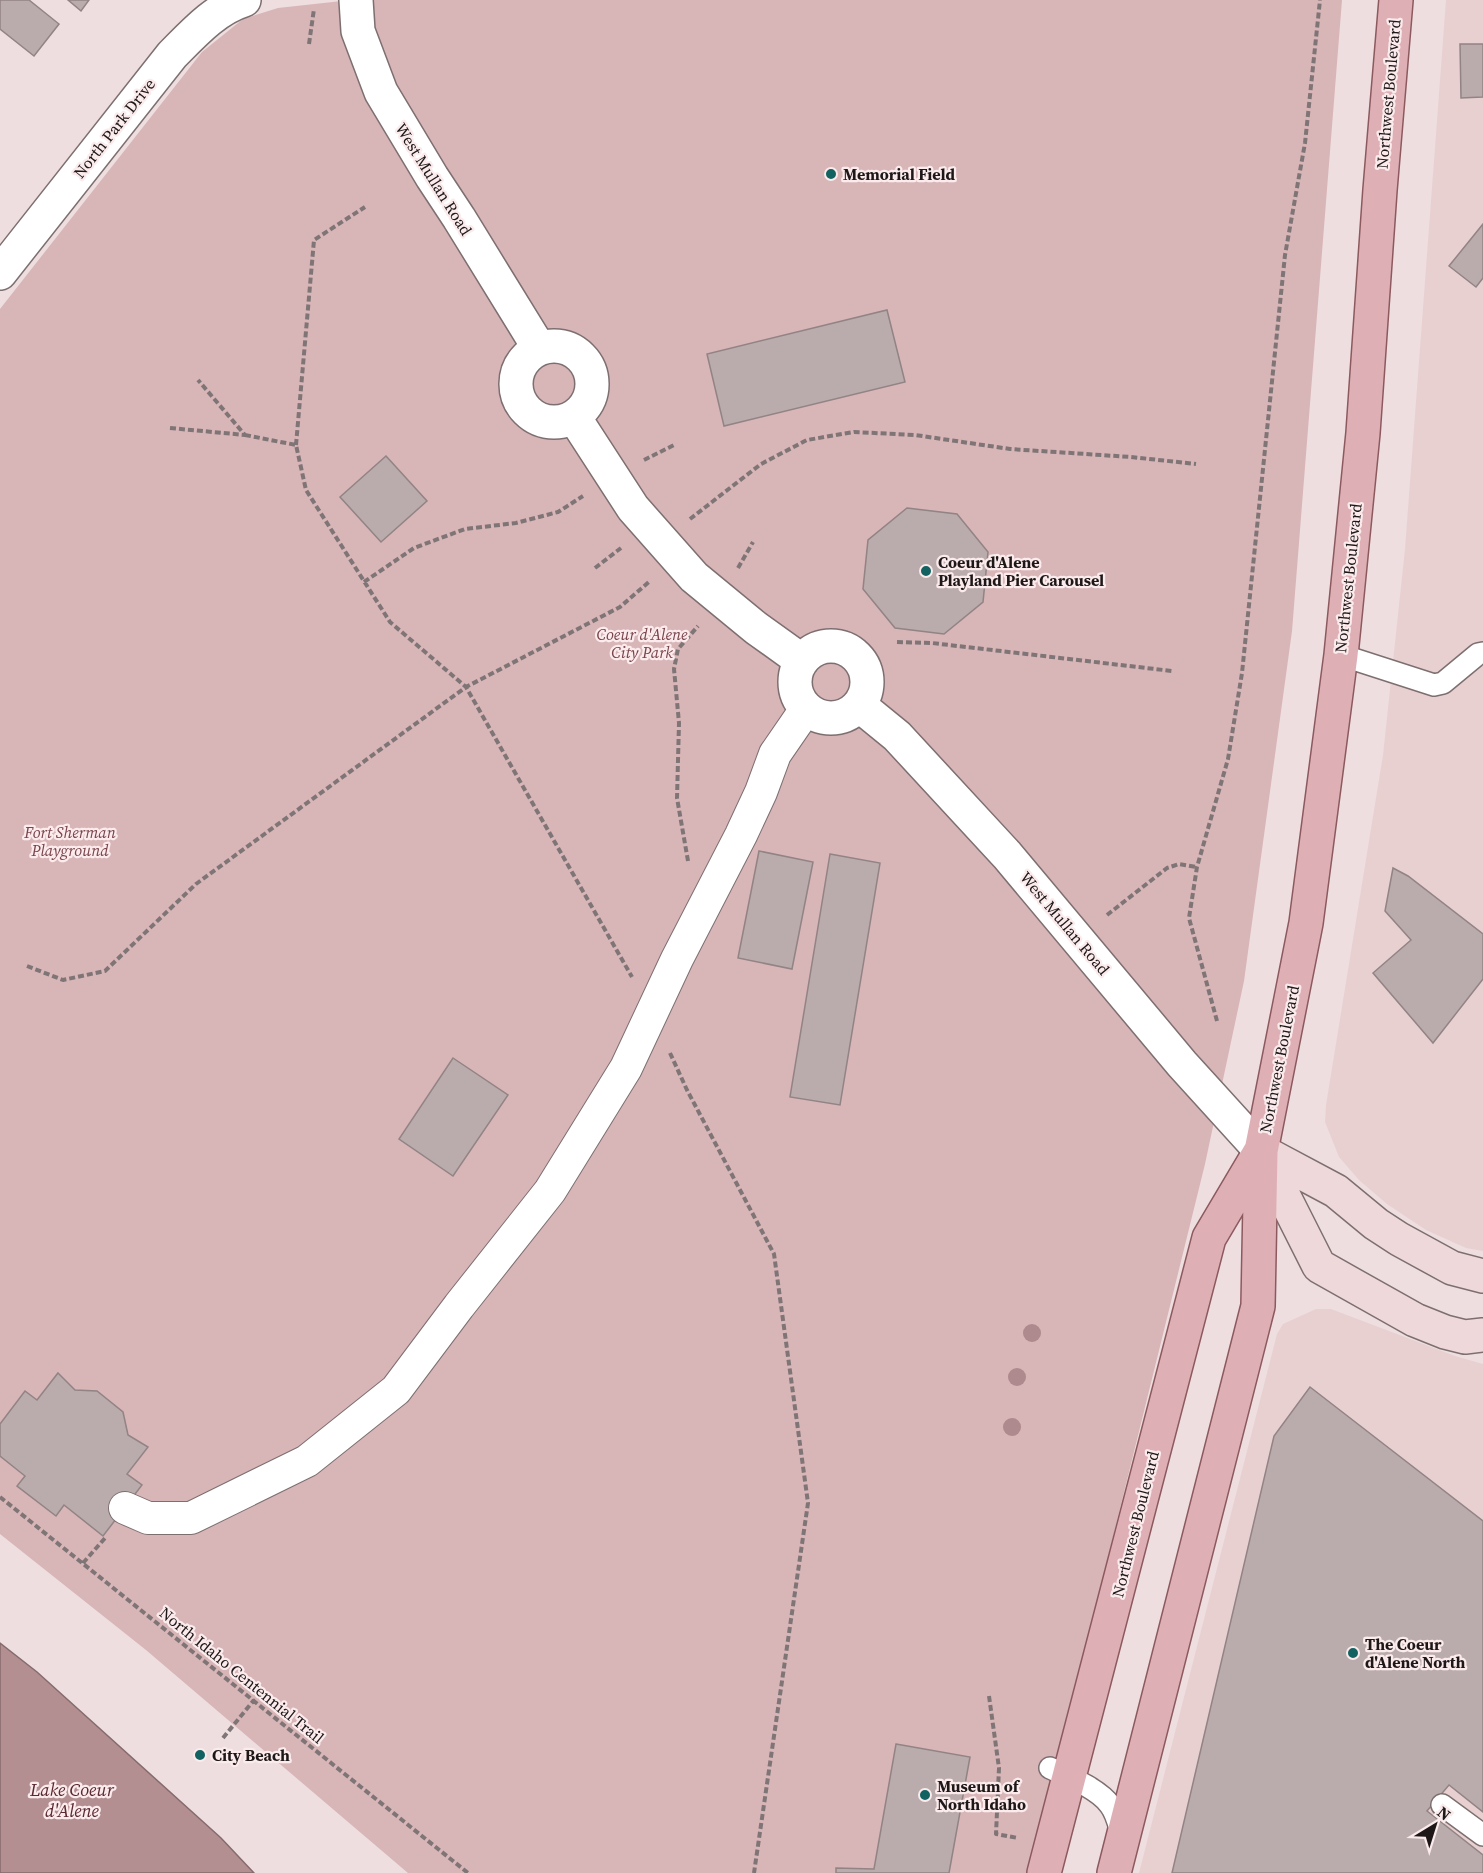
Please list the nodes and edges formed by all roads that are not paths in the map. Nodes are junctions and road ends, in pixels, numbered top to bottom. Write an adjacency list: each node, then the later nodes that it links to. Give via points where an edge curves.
1 (244, 0): 4 (street, North Park Drive, via 204,23 172,55)
2 (356, 0): 5 (street, West Mullan Road, via 358,31 381,92)
3 (1396, 0): 8 (main road, Northwest Boulevard)
4 (0, 273)
5 (539, 348): 6 (street, via 551,345 576,352 591,372 590,397); 6 (street, via 520,364 515,389 520,401 537,419 550,422)
6 (574, 417): 9 (street, via 633,508 694,577)
7 (1483, 653): 8 (lane, via 1443,683 1434,685)
8 (1341, 656): 12 (main road, Northwest Boulevard, via 1306,924)
9 (802, 661): 10 (street, via 810,652 832,646 854,654 866,674 867,685); 11 (street, via 795,681)
10 (859, 705): 11 (street, via 840,717 828,718); 12 (street, West Mullan Road, via 897,736 1007,855 1182,1064)
11 (806, 709): 15 (street, via 775,754 741,835 626,1068 550,1191 396,1389 307,1461 191,1518 148,1518)
12 (1261, 1151): 13 (main road, via 1336,1191 1376,1224 1420,1250 1452,1268); 14 (main road, via 1319,1266 1415,1320 1465,1337); 16 (main road, Northwest Boulevard, via 1209,1238); 19 (main road, Northwest Boulevard, via 1258,1306)
13 (1483, 1276)
14 (1483, 1335)
15 (125, 1508)
16 (1060, 1772): 19 (lane, via 1110,1804); 20 (main road, Northwest Boulevard)
17 (1442, 1804): 18 (lane)
18 (1483, 1835)
19 (1123, 1840): 21 (main road, Northwest Boulevard)
20 (1044, 1873)
21 (1114, 1873)

